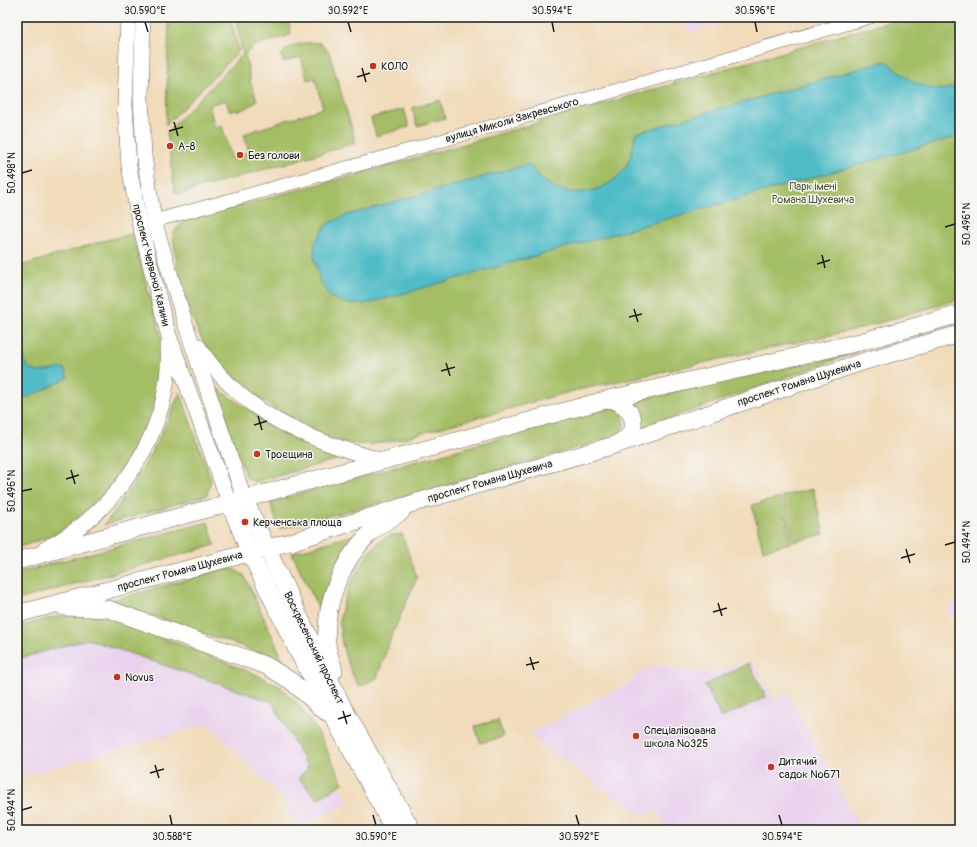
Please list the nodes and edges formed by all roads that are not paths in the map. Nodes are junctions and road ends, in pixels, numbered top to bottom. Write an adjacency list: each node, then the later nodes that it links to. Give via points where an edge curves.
1 (128, 17): 7 (main road, проспект Червоної Калини, via 125,105 129,166 139,221)
2 (143, 17): 4 (main road, проспект Червоної Калини, via 141,98 144,156)
3 (870, 17): 4 (street, вулиця Миколи Закревського)
4 (154, 221): 6 (main road, проспект Червоної Калини)
5 (960, 314): 9 (main road, проспект Романа Шухевича, via 860,342)
6 (187, 328): 11 (main road, via 218,374 230,387 261,411 340,450); 12 (main road, проспект Червоної Калини)
7 (167, 330): 12 (main road, проспект Червоної Калини); 15 (main road, via 169,362 164,404 137,464 95,514 60,542)
8 (960, 334): 10 (main road, проспект Романа Шухевича, via 865,361)
9 (609, 399): 10 (main road, via 623,404 631,416 628,437); 11 (main road, проспект Романа Шухевича)
10 (618, 444): 13 (main road, проспект Романа Шухевича)
11 (384, 461): 12 (main road, проспект Романа Шухевича)
12 (237, 500): 14 (main road); 15 (main road, проспект Романа Шухевича)
13 (414, 503): 14 (main road, проспект Романа Шухевича); 18 (main road, via 371,532 353,554 335,588 327,620 328,645)
14 (258, 551): 16 (main road, проспект Романа Шухевича); 18 (main road, Воскресенський проспект); 19 (main road, Воскресенський проспект, via 297,650)
15 (23, 559)
16 (46, 606): 17 (main road, проспект Романа Шухевича); 19 (main road, via 108,610 267,666 290,680)
17 (17, 614)
18 (342, 705): 21 (main road, Воскресенський проспект)
19 (336, 722): 20 (main road, Воскресенський проспект)
20 (394, 830)
21 (412, 830)

